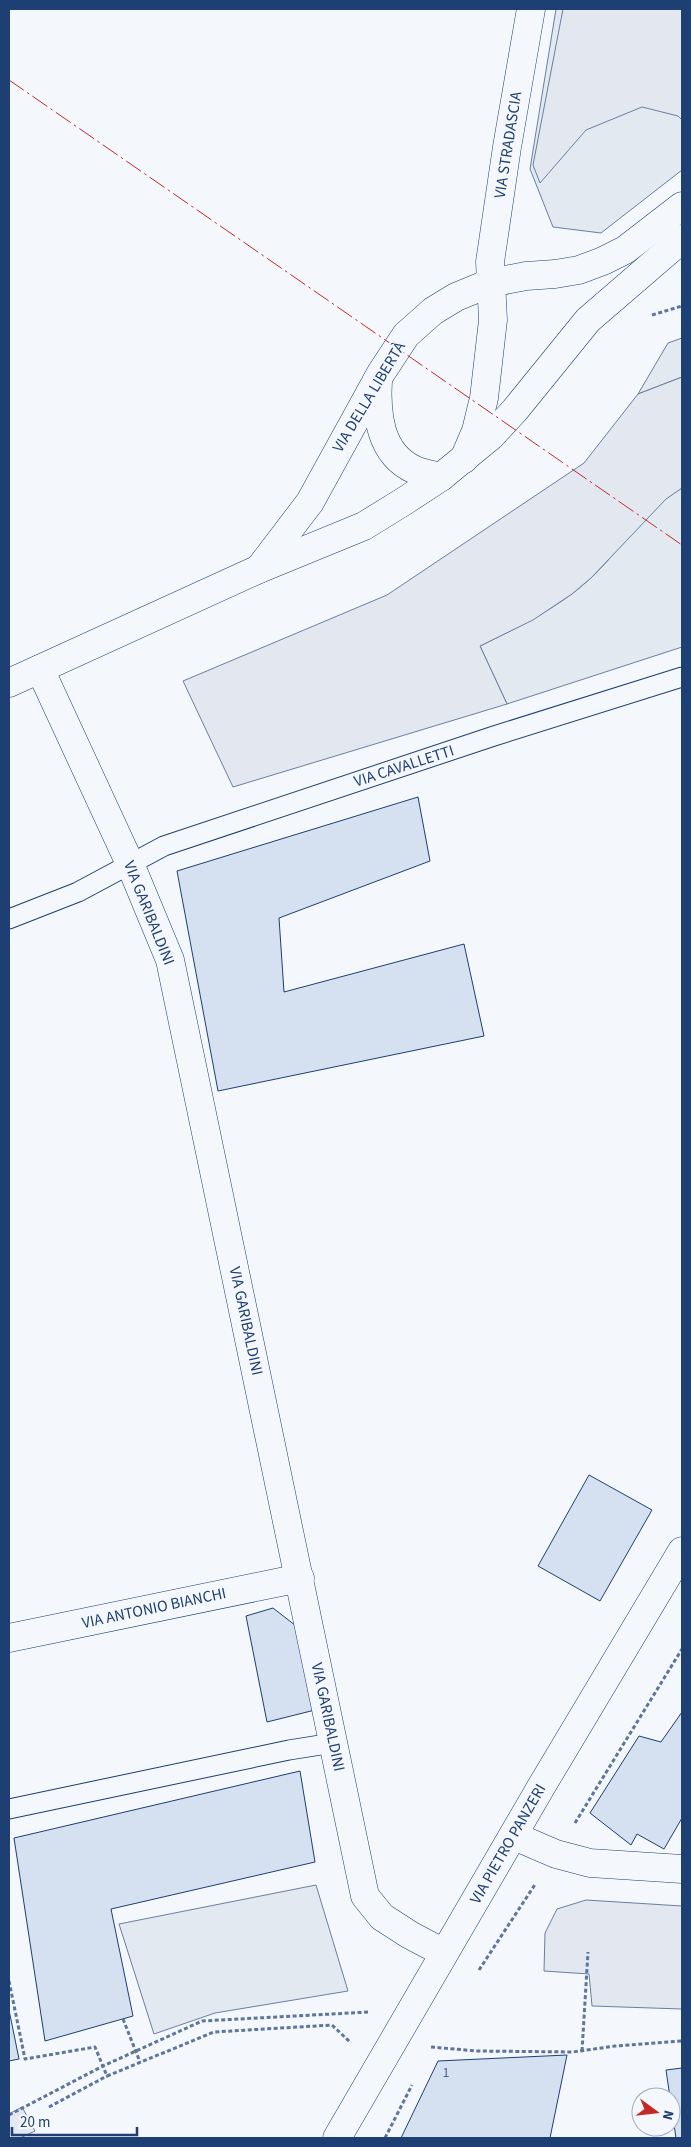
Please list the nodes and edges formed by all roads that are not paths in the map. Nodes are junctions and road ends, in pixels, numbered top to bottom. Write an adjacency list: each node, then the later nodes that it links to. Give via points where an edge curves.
1 (531, 9): 4 (street, VIA STRADASCIA, via 498,206)
2 (682, 206): 4 (street, VIA DELLA LIBERTÀ, via 625,250 604,261 571,272)
3 (682, 239): 6 (street, VIA DELLA LIBERTÀ, via 588,320 515,410)
4 (490, 283): 5 (street, VIA DELLA LIBERTÀ, via 433,311 406,335); 6 (street, VIA STRADASCIA, via 493,320 484,398 476,431)
5 (378, 380): 7 (street, via 376,402 379,423 388,444 399,460 415,470); 8 (street, VIA DELLA LIBERTÀ, via 310,502)
6 (464, 459): 7 (street, VIA DELLA LIBERTÀ)
7 (441, 477): 8 (street, VIA DELLA LIBERTÀ, via 364,526)
8 (259, 569): 9 (street, VIA DELLA LIBERTÀ)
9 (40, 669): 11 (street, VIA DELLA LIBERTÀ); 12 (street, VIA GARIBALDINI)
10 (682, 677): 12 (lane, VIA CAVALLETTI, via 164,846)
11 (9, 683)
12 (131, 866): 13 (lane, via 78,892); 15 (street, VIA GARIBALDINI, via 170,960)
13 (9, 919)
14 (680, 1561): 19 (street, VIA PIETRO PANZERI)
15 (300, 1578): 16 (street, VIA ANTONIO BIANCHI); 17 (street, VIA GARIBALDINI)
16 (9, 1638)
17 (333, 1743): 18 (lane); 21 (street, VIA GARIBALDINI, via 365,1896 382,1917)
18 (9, 1809)
19 (514, 1836): 20 (street, via 556,1854 590,1863); 21 (street, VIA PIETRO PANZERI)
20 (682, 1869)
21 (444, 1953): 22 (street, VIA PIETRO PANZERI)
22 (338, 2138)

